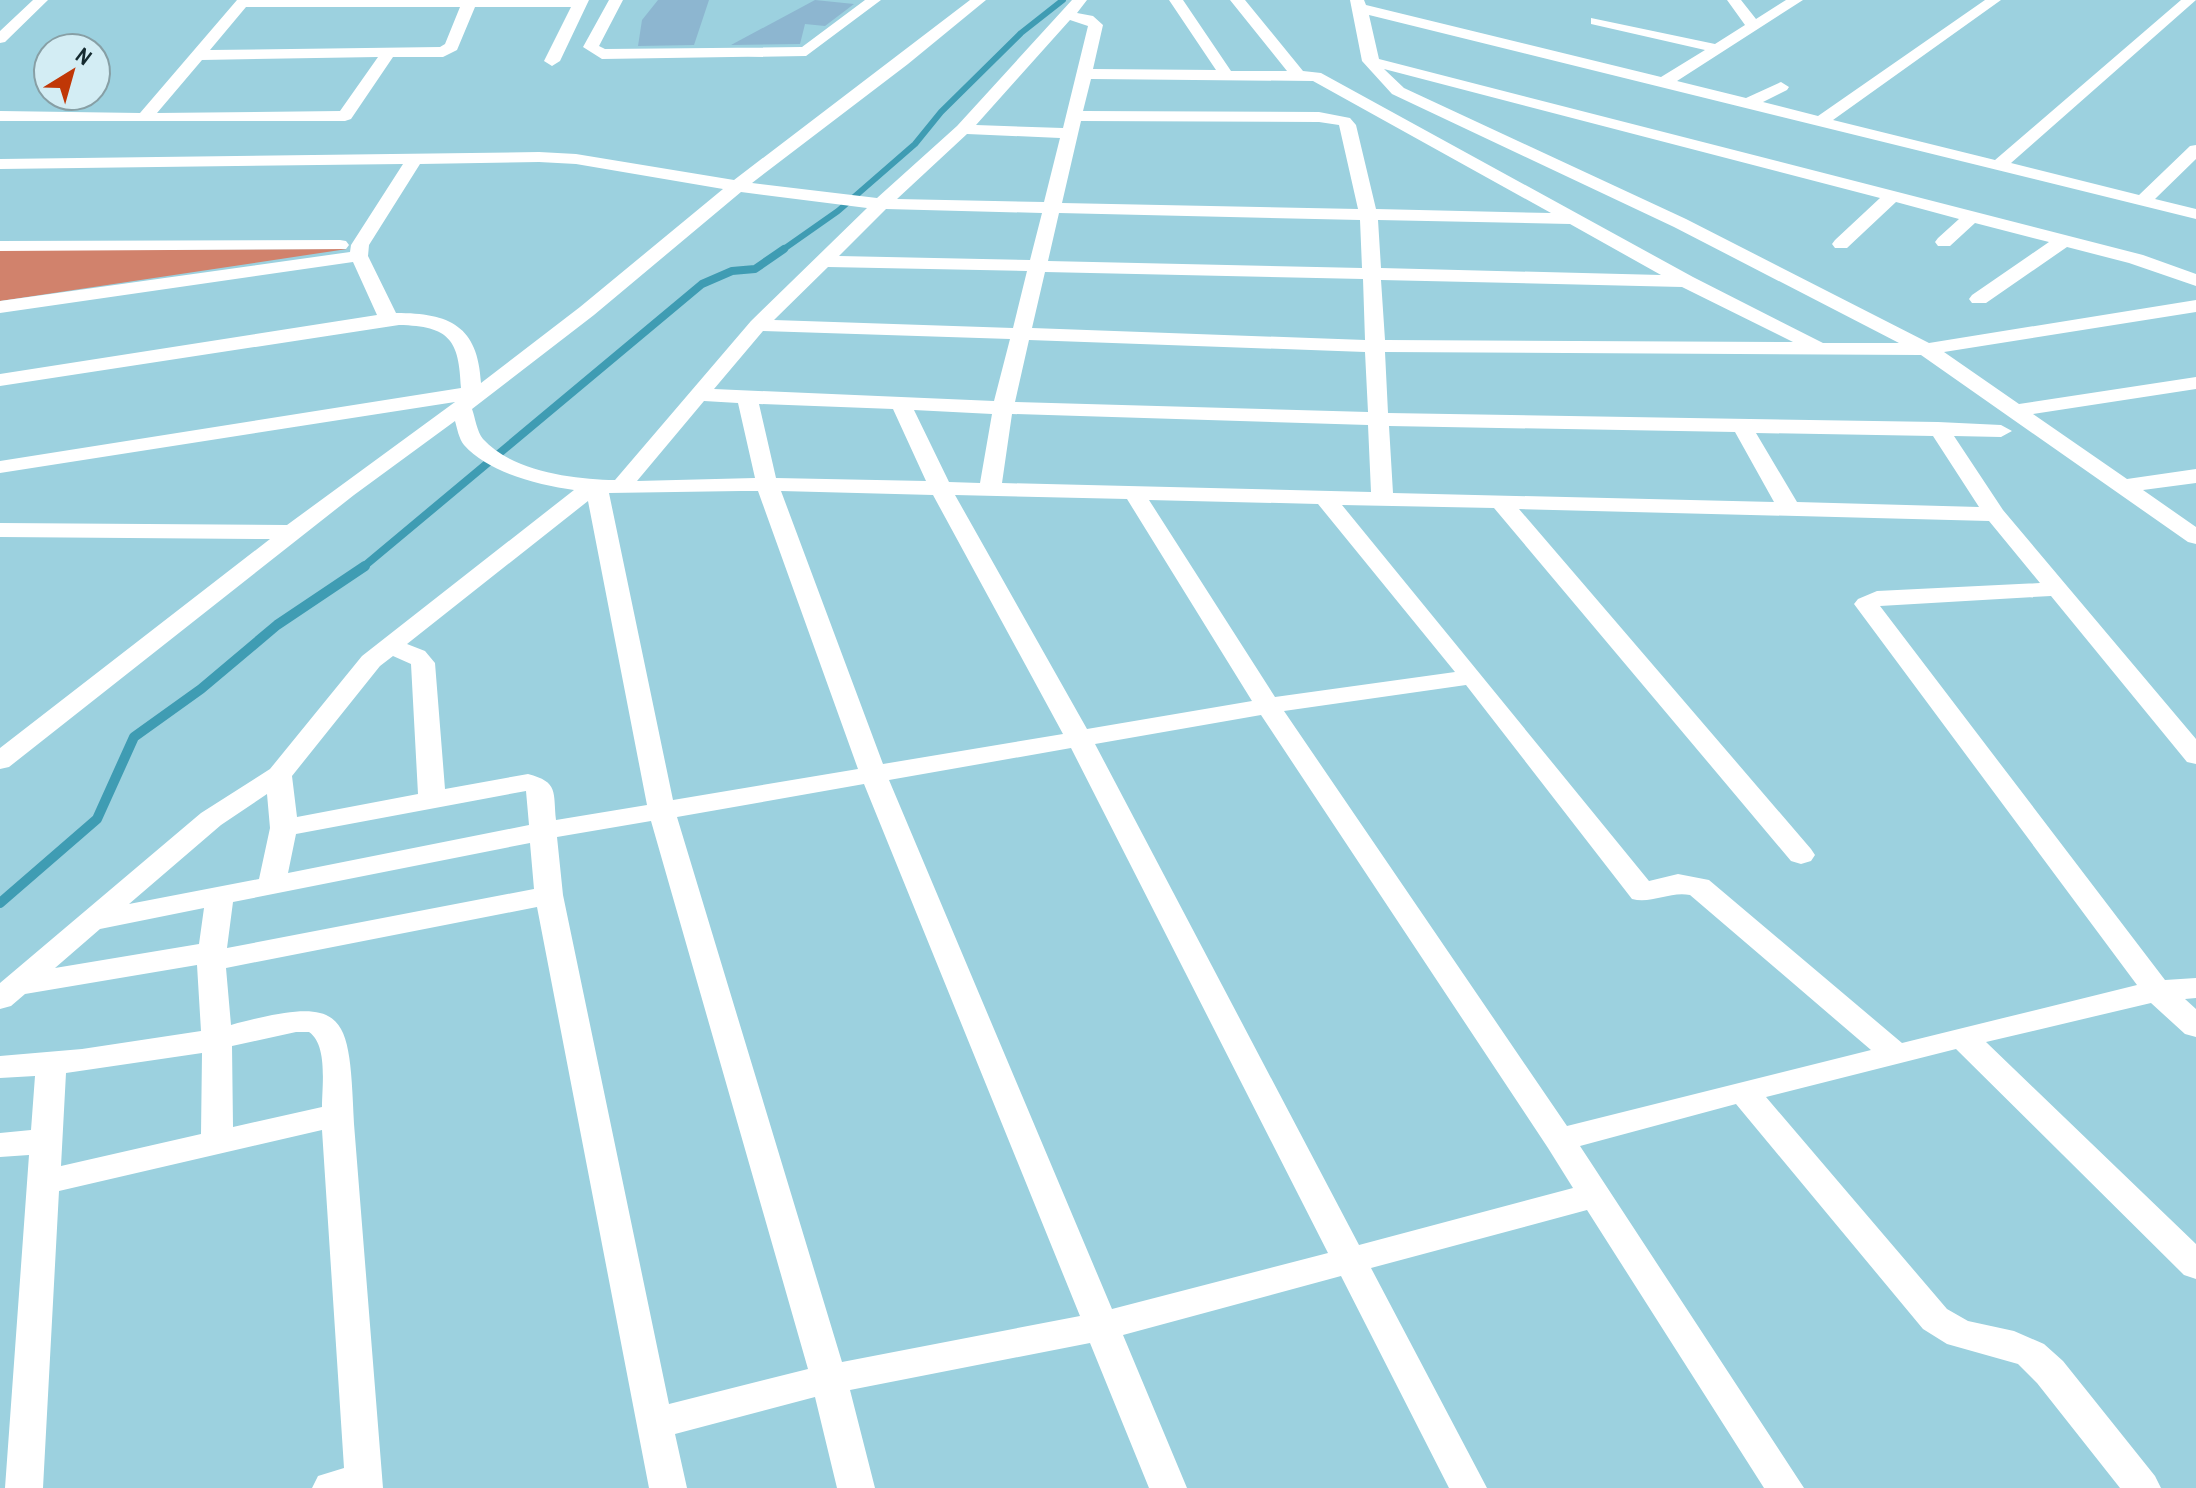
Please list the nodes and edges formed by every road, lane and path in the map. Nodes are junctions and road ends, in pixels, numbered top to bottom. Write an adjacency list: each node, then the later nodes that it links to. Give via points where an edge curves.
1 (41, 0): 19 (street)
2 (616, 0): 3 (street, via 591,47 602,54 806,51)
3 (874, 0)
4 (979, 0): 40 (street)
5 (1080, 0): 16 (street)
6 (1176, 0): 27 (street)
7 (1237, 0): 26 (street)
8 (1734, 0): 18 (street)
9 (1796, 0): 18 (street)
10 (1994, 0): 33 (street)
11 (243, 1): 14 (street); 22 (street)
12 (582, 1): 14 (street); 23 (street)
13 (2192, 1): 39 (street)
14 (469, 4): 21 (street, via 449,50)
15 (1358, 4): 24 (street); 28 (street)
16 (1066, 15): 25 (street, via 1095,23); 35 (street)
17 (1596, 21): 20 (street)
18 (1754, 27): 20 (street)
19 (0, 39)
20 (1718, 49): 28 (street)
21 (388, 54): 22 (street); 32 (street, via 345,116)
22 (198, 55): 32 (street)
23 (552, 61)
24 (1370, 61): 41 (street); 66 (street, via 1384,81 1416,101 1639,202)
25 (1084, 74): 27 (street); 34 (street)
26 (1297, 74): 27 (street); 48 (street, via 1316,76)
27 (1228, 77)
28 (1663, 83): 30 (street)
29 (1781, 87): 30 (street)
30 (1749, 103): 33 (street)
31 (0, 116): 32 (street)
32 (144, 118)
33 (1821, 121): 39 (street)
34 (1073, 124): 35 (street); 44 (street); 46 (street, via 1319,117 1344,121)
35 (963, 129): 43 (street)
36 (2193, 158): 42 (street)
37 (413, 161): 38 (street); 40 (street, via 576,159); 53 (street)
38 (0, 164)
39 (1998, 166): 42 (street)
40 (737, 186): 43 (street); 72 (street)
41 (1892, 197): 47 (street); 51 (street)
42 (2143, 201): 45 (street)
43 (881, 204): 44 (street); 54 (street)
44 (1050, 208): 46 (street); 55 (street)
45 (2196, 214)
46 (1369, 217): 48 (street); 56 (street)
47 (1971, 217): 49 (street); 50 (street)
48 (1575, 219): 58 (street)
49 (2064, 240): 57 (street); 59 (street)
50 (1944, 242)
51 (1841, 244)
52 (0, 246): 53 (street)
53 (359, 251): 61 (street); 62 (street)
54 (824, 261): 55 (street); 63 (street)
55 (1038, 268): 56 (street); 64 (street)
56 (1372, 275): 58 (street); 65 (street)
57 (2196, 280)
58 (1686, 281): 67 (street)
59 (1979, 299)
60 (2196, 306): 66 (street)
61 (0, 307)
62 (389, 319): 68 (street); 72 (street, via 414,318 457,335 466,348)
63 (758, 325): 64 (street); 70 (street)
64 (1020, 334): 65 (street); 74 (street)
65 (1373, 346): 67 (street); 76 (street)
66 (1926, 349): 67 (street); 75 (street)
67 (1824, 350)
68 (0, 380)
69 (2196, 383): 75 (street)
70 (701, 395): 71 (street); 83 (street)
71 (747, 396): 73 (street); 82 (street)
72 (473, 397): 80 (street); 83 (street, via 472,441 520,471); 94 (street)
73 (900, 403): 74 (street); 85 (street)
74 (1003, 408): 76 (street); 86 (street)
75 (2014, 411): 84 (street)
76 (1377, 419): 77 (street); 89 (street)
77 (1743, 428): 78 (street); 91 (street)
78 (1938, 428): 79 (street); 92 (street)
79 (2001, 431)
80 (0, 467)
81 (2196, 476): 84 (street)
82 (767, 484): 83 (street); 85 (street); 104 (street)
83 (609, 485): 97 (street); 106 (street)
84 (2125, 486): 95 (street)
85 (941, 489): 86 (street); 100 (street)
86 (990, 489): 87 (street)
87 (1133, 492): 88 (street); 99 (street)
88 (1323, 496): 89 (street); 98 (street)
89 (1382, 498): 90 (street)
90 (1499, 500): 91 (street); 109 (street)
91 (1790, 510): 92 (street)
92 (1995, 514): 96 (street)
93 (0, 530): 94 (street)
94 (294, 532): 102 (street)
95 (2196, 537)
96 (2054, 589): 101 (street); 116 (street, via 1877,598 1866,604)
97 (387, 647): 103 (street, via 361,671); 105 (street, via 419,656 423,663)
98 (1472, 677): 99 (street); 121 (street, via 1642,892 1678,883 1699,887)
99 (1268, 706): 100 (street); 126 (street)
100 (1079, 739): 104 (street); 132 (street)
101 (2196, 756)
102 (0, 761)
103 (279, 775): 107 (street); 113 (street, via 211,819)
104 (874, 775): 106 (street); 134 (street)
105 (432, 800): 107 (street); 108 (street, via 535,783)
106 (662, 812): 108 (street); 135 (street)
107 (284, 828): 110 (street)
108 (545, 831): 110 (street); 111 (street)
109 (1801, 855)
110 (271, 886): 112 (street)
111 (549, 895): 114 (street); 136 (street)
112 (220, 896): 113 (street); 114 (street)
113 (89, 922): 117 (street)
114 (211, 956): 117 (street); 120 (street)
115 (2196, 988): 116 (street)
116 (2157, 991): 118 (street); 119 (street)
117 (8, 992)
118 (2196, 1026)
119 (1962, 1037): 121 (street); 133 (street)
120 (217, 1039): 122 (street); 125 (street, via 295,1022 315,1021 328,1028 335,1041); 128 (street)
121 (1897, 1055): 124 (street)
122 (51, 1065): 123 (street); 127 (street)
123 (0, 1067)
124 (1743, 1091): 126 (street); 144 (street, via 1935,1319 1959,1334 2031,1354)
125 (337, 1115): 128 (street); 137 (street)
126 (1559, 1140): 131 (street)
127 (47, 1141): 129 (street); 130 (street)
128 (217, 1143): 130 (street)
129 (0, 1145)
130 (45, 1182): 138 (street)
131 (1592, 1196): 132 (street); 143 (street)
132 (1350, 1261): 134 (street); 142 (street)
133 (2196, 1265)
134 (1103, 1326): 135 (street); 141 (street)
135 (829, 1379): 136 (street); 140 (street)
136 (656, 1423): 139 (street)
137 (353, 1485)
138 (24, 1488)
139 (668, 1488)
140 (856, 1488)
141 (1168, 1488)
142 (1468, 1488)
143 (1785, 1488)
144 (2142, 1488)

